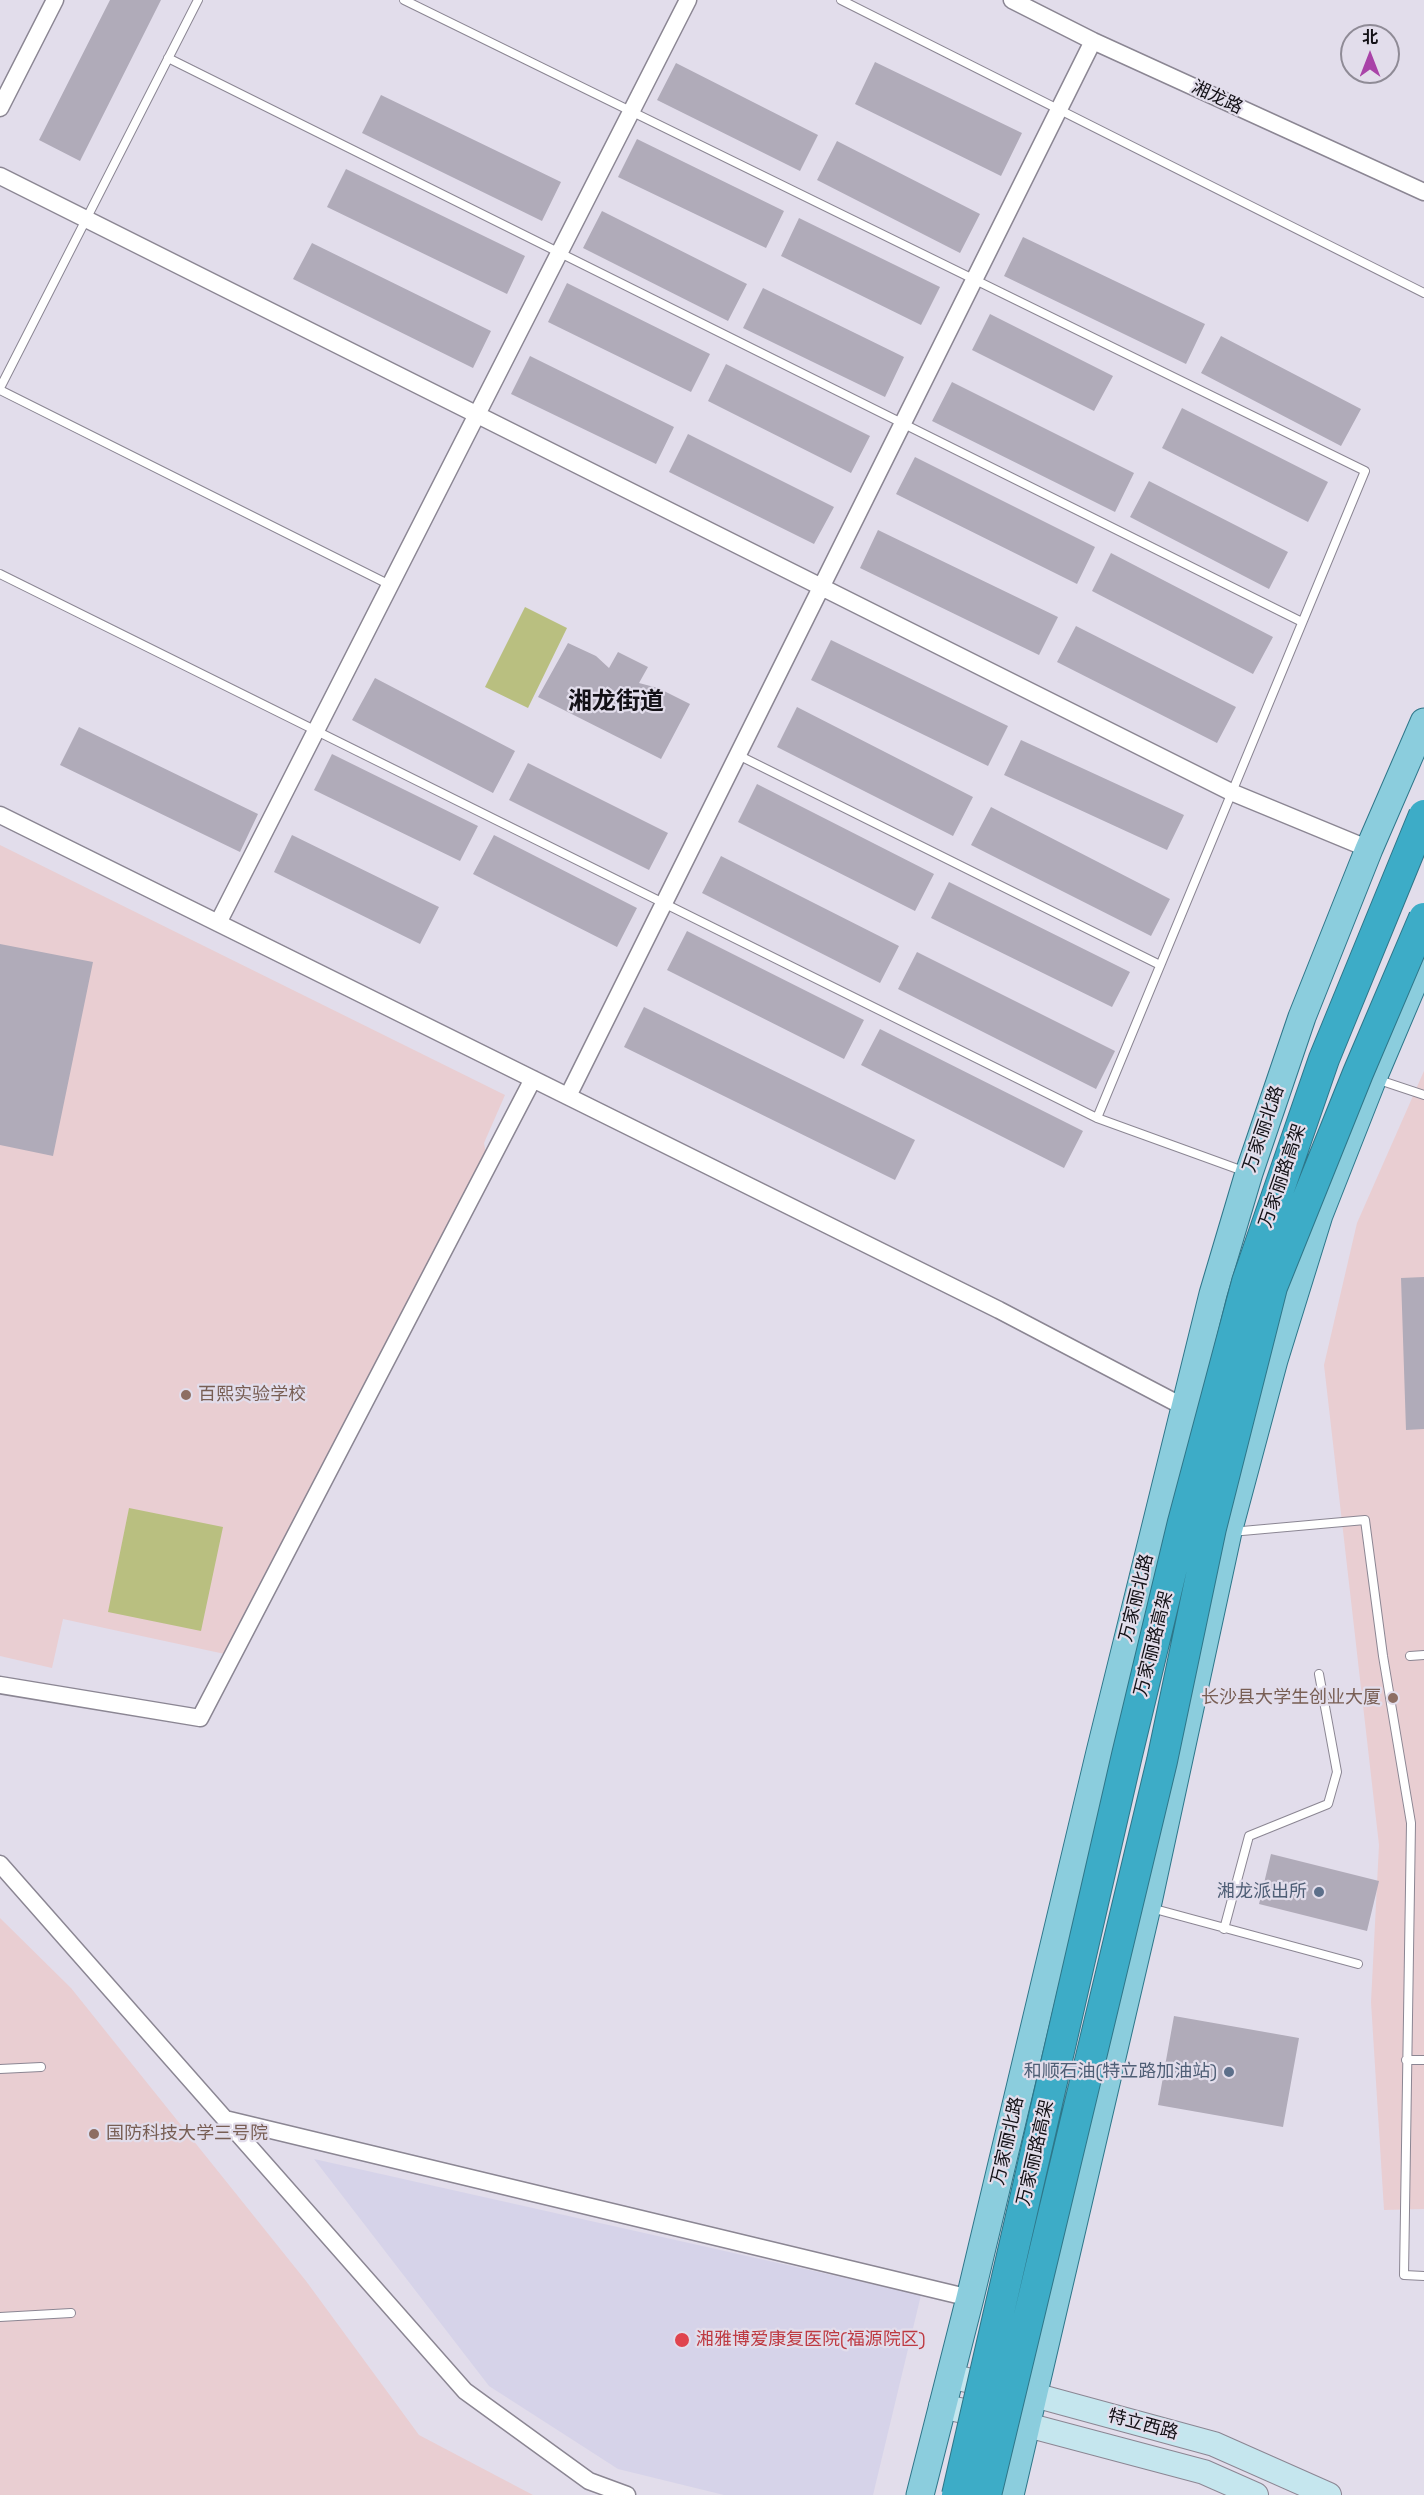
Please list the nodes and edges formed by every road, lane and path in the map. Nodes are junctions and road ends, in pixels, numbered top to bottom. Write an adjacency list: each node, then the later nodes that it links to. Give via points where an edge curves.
1 (56, 0): 9 (street)
2 (198, 0): 8 (lane)
3 (404, 0): 11 (lane)
4 (688, 0): 11 (street)
5 (841, 0): 10 (lane)
6 (1012, 0): 7 (street, 湘龙路)
7 (1093, 41): 10 (street); 13 (street, 湘龙路)
8 (168, 58): 14 (lane); 15 (lane)
9 (0, 108)
10 (1059, 110): 16 (street); 17 (lane)
11 (631, 111): 15 (street); 16 (lane)
12 (0, 176): 14 (street)
13 (1424, 192)
14 (86, 219): 18 (lane); 19 (street)
15 (559, 253): 19 (street); 20 (lane)
16 (975, 280): 20 (street); 24 (lane, via 1365,471)
17 (1424, 293)
18 (0, 389): 22 (lane)
19 (476, 415): 22 (street); 23 (street)
20 (903, 423): 23 (street); 24 (lane)
21 (0, 574): 26 (lane)
22 (390, 585): 26 (street)
23 (821, 588): 27 (street); 28 (street)
24 (1302, 622): 28 (lane)
25 (1424, 722): 31 (main road, 万家丽北路)
26 (315, 732): 32 (lane); 34 (street)
27 (738, 755): 32 (street); 36 (lane)
28 (1231, 792): 31 (street); 36 (lane)
29 (0, 815): 34 (street)
30 (1424, 815): 68 (highway, 万家丽路高架, bridge, via 1324,1059 1247,1282 1127,1755)
31 (1369, 849): 42 (main road, 万家丽北路, via 1302,1017)
32 (664, 903): 40 (street); 41 (lane)
33 (1424, 918): 69 (highway, 万家丽路高架, bridge, via 1272,1287 1211,1528 1162,1761)
34 (218, 923): 38 (street)
35 (1424, 958): 37 (main road)
36 (1160, 965): 41 (lane)
37 (1373, 1078): 39 (lane); 44 (main road, via 1316,1226 1274,1360)
38 (533, 1079): 40 (street); 48 (street, via 200,1718)
39 (1424, 1094)
40 (568, 1096): 43 (street, via 999,1310)
41 (1097, 1118): 42 (lane)
42 (1249, 1173): 43 (main road, 万家丽北路)
43 (1184, 1407): 59 (main road, 万家丽北路)
44 (1228, 1532): 50 (main road); 53 (lane, via 1365,1520 1411,1823)
45 (1424, 1655): 46 (lane)
46 (1410, 1656)
47 (1319, 1674): 51 (lane, via 1337,1772 1328,1804 1249,1836)
48 (0, 1685)
49 (0, 1864): 57 (street)
50 (1147, 1907): 51 (lane); 63 (main road)
51 (1224, 1929): 52 (lane)
52 (1358, 1964)
53 (1406, 2060): 54 (lane); 58 (lane, via 1404,2275)
54 (1424, 2060)
55 (41, 2067): 56 (lane)
56 (0, 2069)
57 (225, 2119): 59 (street); 66 (street, via 465,2391 590,2481)
58 (1424, 2276)
59 (970, 2298): 62 (main road, 万家丽北路)
60 (71, 2313): 61 (lane)
61 (0, 2317)
62 (949, 2376): 63 (main road, 特立西路); 64 (main road, 万家丽北路)
63 (1034, 2395): 65 (main road); 72 (main road, 特立西路, via 1214,2444)
64 (941, 2406): 65 (main road, 特立西路); 67 (main road, 万家丽北路)
65 (1027, 2425): 70 (main road); 71 (main road, 特立西路, via 1204,2472)
66 (627, 2495)
67 (920, 2495)
68 (957, 2495)
69 (986, 2495)
70 (1010, 2495)
71 (1256, 2495)
72 (1329, 2495)

